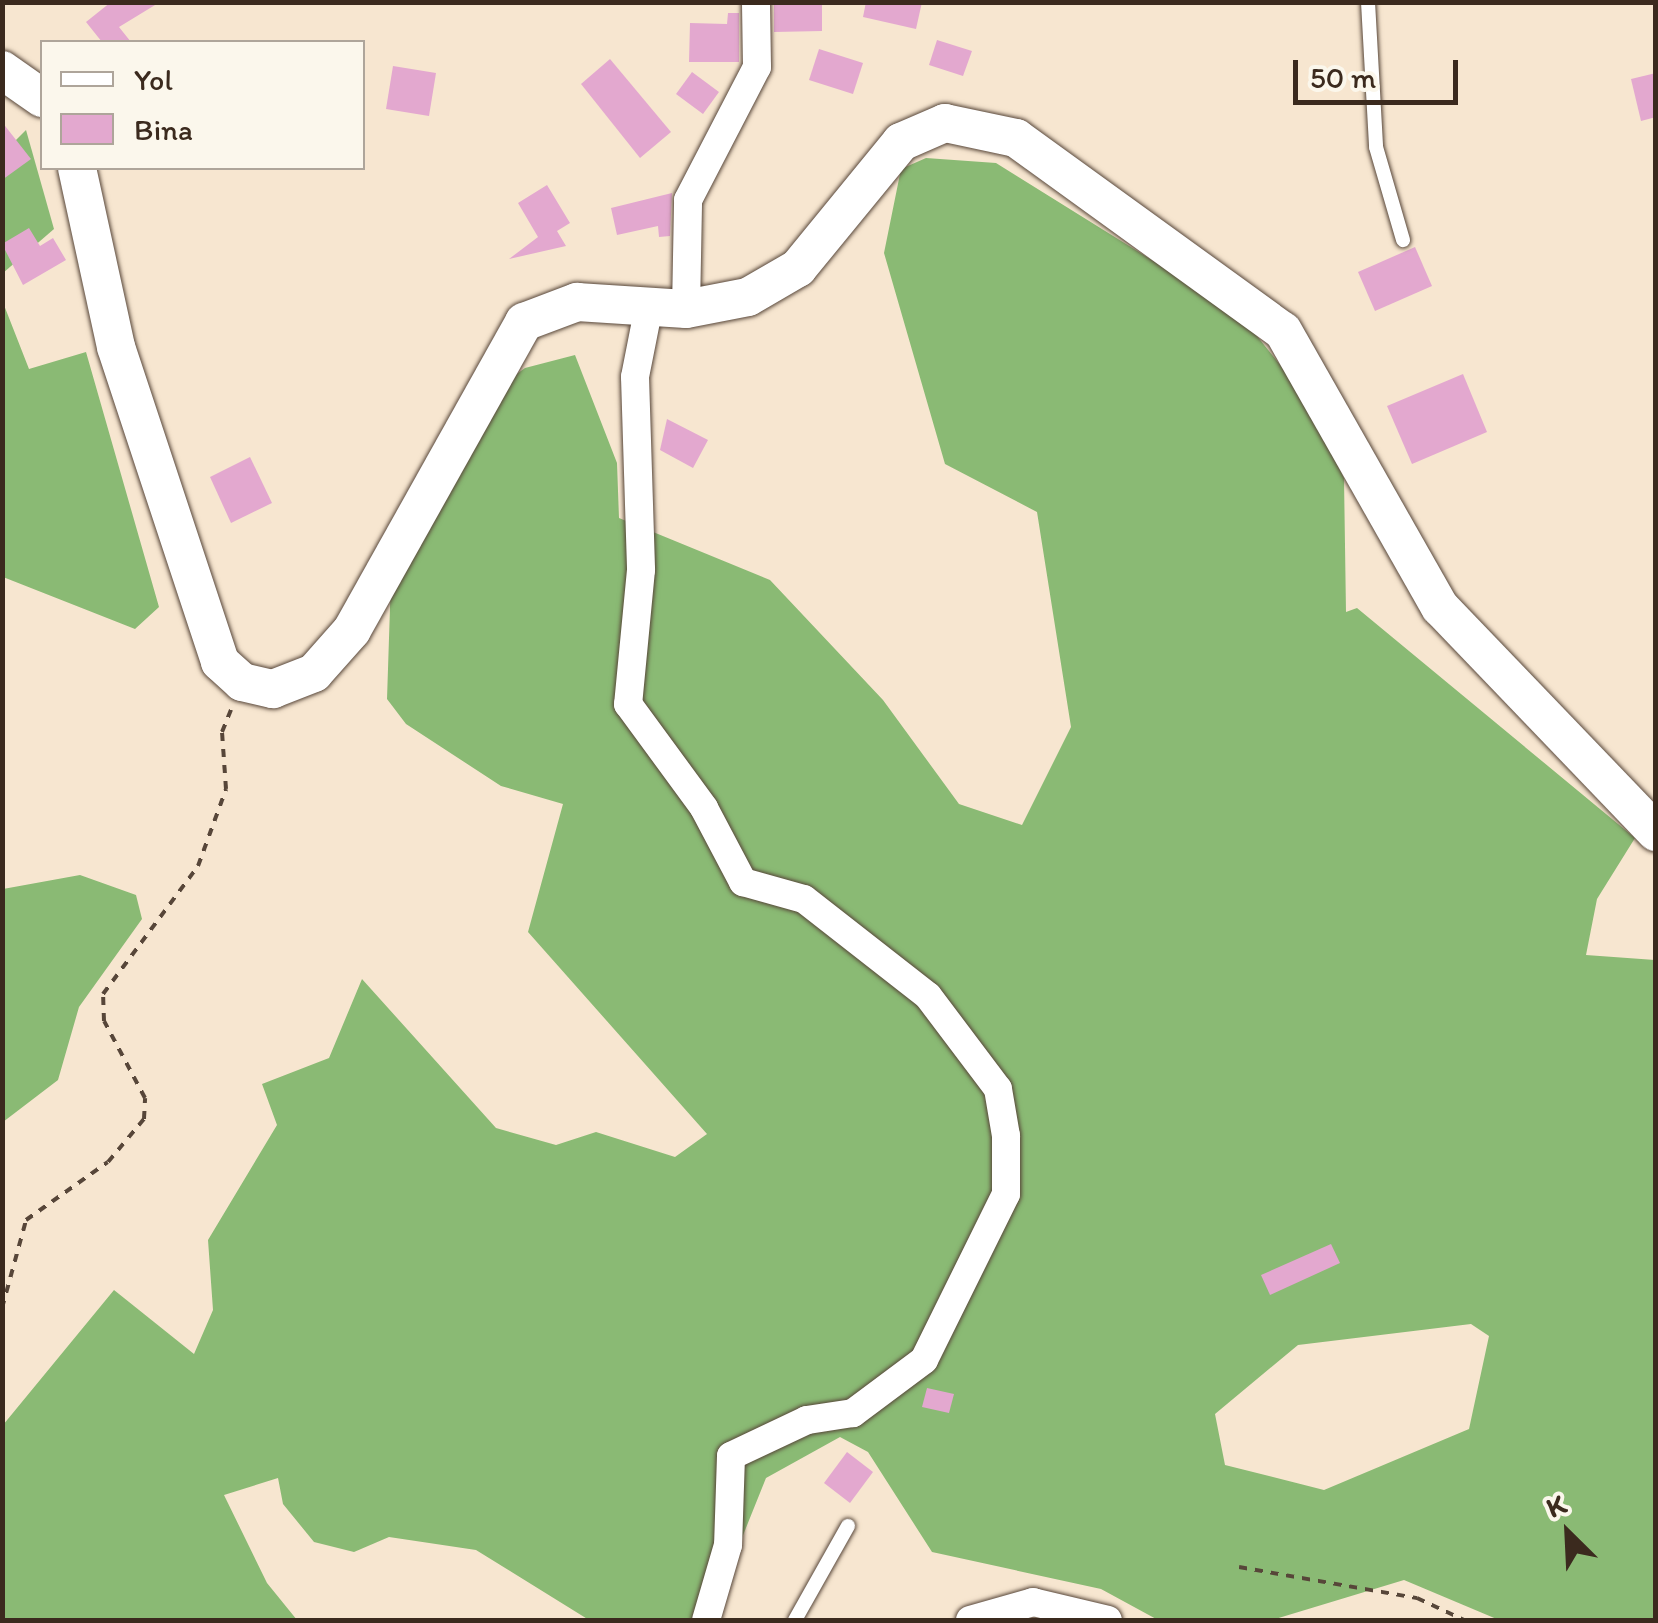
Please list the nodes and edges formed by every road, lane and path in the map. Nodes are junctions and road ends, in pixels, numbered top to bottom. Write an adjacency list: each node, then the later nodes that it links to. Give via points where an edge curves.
1 (756, 2): 7 (street, via 757,67 688,200)
2 (1368, 2): 6 (lane, via 1376,147)
3 (2, 70): 4 (street)
4 (40, 97)
5 (76, 170): 8 (street, via 116,347 220,662)
6 (1403, 240)
7 (668, 308): 8 (street, via 576,302 524,322 352,630 314,673 273,689); 9 (street, via 748,297 798,268 901,142 944,123 1016,138 1283,331 1440,608); 13 (street, via 635,377 641,570 628,704 704,808 743,882 804,899 928,996 998,1089 1006,1136 1006,1194 924,1360 853,1413 794,1424 731,1456 728,1545)
8 (242, 682): 10 (path, via 222,732 218,823 170,910 103,994 104,1022 145,1098 144,1119 108,1162 26,1220)
9 (1656, 832)
10 (2, 1308)
11 (848, 1526): 14 (lane)
12 (1239, 1566): 17 (path, via 1417,1598)
13 (706, 1620)
14 (795, 1620)
15 (970, 1620): 16 (street, via 1033,1602)
16 (1108, 1620)
17 (1464, 1620)

